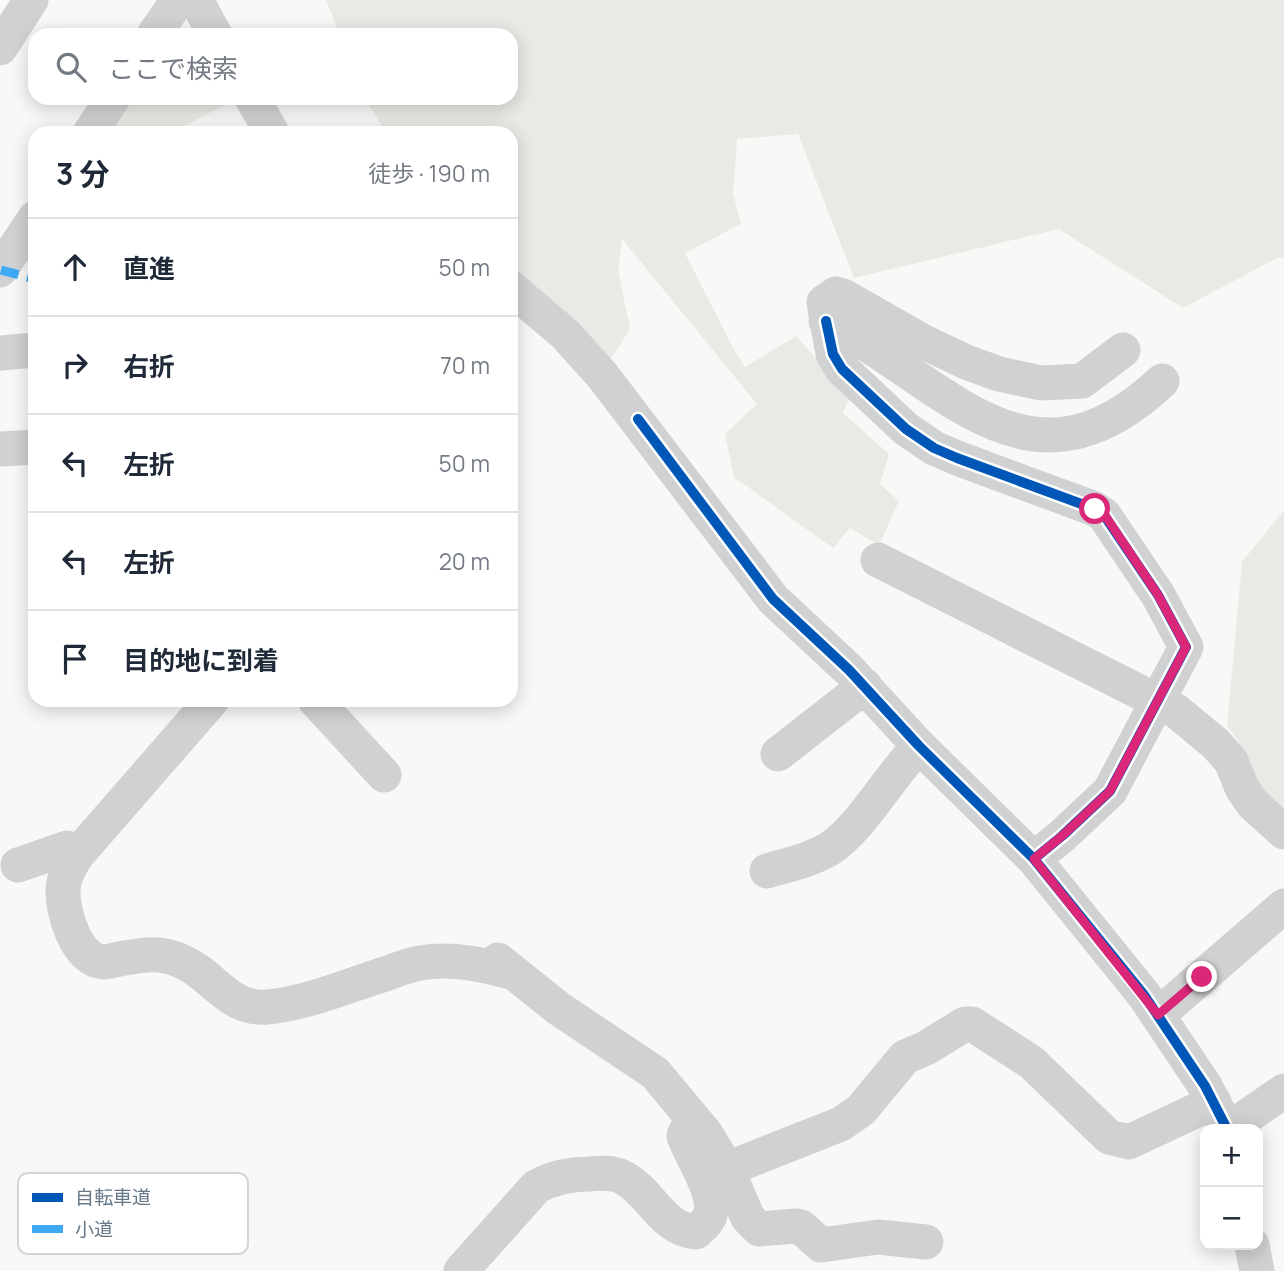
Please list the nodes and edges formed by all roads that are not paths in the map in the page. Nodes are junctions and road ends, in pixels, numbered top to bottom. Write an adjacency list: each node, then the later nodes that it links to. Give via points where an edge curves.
1 (32, 0): 6 (street)
2 (178, 0): 4 (street)
3 (196, 0): 5 (street)
4 (159, 28)
5 (211, 28)
6 (0, 48)
7 (108, 105): 9 (street)
8 (256, 105): 10 (street)
9 (95, 126)
10 (268, 126)
11 (28, 228): 12 (street)
12 (0, 270)
13 (518, 294): 22 (street, via 565,334 638,419 773,598)
14 (826, 321): 15 (street, via 824,302 836,294 843,296 966,362 1041,383 1082,381); 18 (street, via 953,402 1000,426 1039,436 1096,427); 23 (street, via 833,354 842,369 905,429 957,458 1104,514 1186,647)
15 (1123, 350)
16 (28, 351): 17 (street)
17 (0, 353)
18 (1162, 381)
19 (28, 447): 20 (street)
20 (0, 449)
21 (878, 560): 23 (street)
22 (865, 686): 26 (street); 27 (street)
23 (1158, 700): 29 (street, via 1216,744 1231,761 1254,804); 31 (street, via 1110,791)
24 (206, 707): 30 (street)
25 (322, 707): 28 (street)
26 (919, 746): 31 (street); 33 (street, via 847,835 810,858)
27 (778, 754)
28 (384, 775)
29 (1284, 832)
30 (76, 855): 32 (street, via 67,848); 36 (street, via 66,872 65,905 70,928 91,959 104,962 165,954 206,976 242,1005 266,1007 306,1000 429,961 478,963)
31 (1034, 859): 37 (street)
32 (18, 865)
33 (767, 871)
34 (1284, 906): 37 (street)
35 (471, 939): 36 (street)
36 (514, 973): 39 (street, via 655,1073)
37 (1158, 1015): 40 (street)
38 (1284, 1091): 40 (street)
39 (694, 1118): 41 (street); 45 (street, via 684,1136 712,1207 710,1218 696,1232 669,1221 622,1177 607,1173 550,1179 536,1187)
40 (1223, 1120): 41 (street, via 1129,1142 1109,1137 1031,1062 965,1024 905,1057 853,1117)
41 (727, 1169): 42 (street, via 748,1218 759,1229 801,1227 821,1245 878,1237)
42 (926, 1242)
43 (1254, 1250): 46 (street)
44 (1284, 1260): 46 (street)
45 (461, 1271)
46 (1260, 1271)

